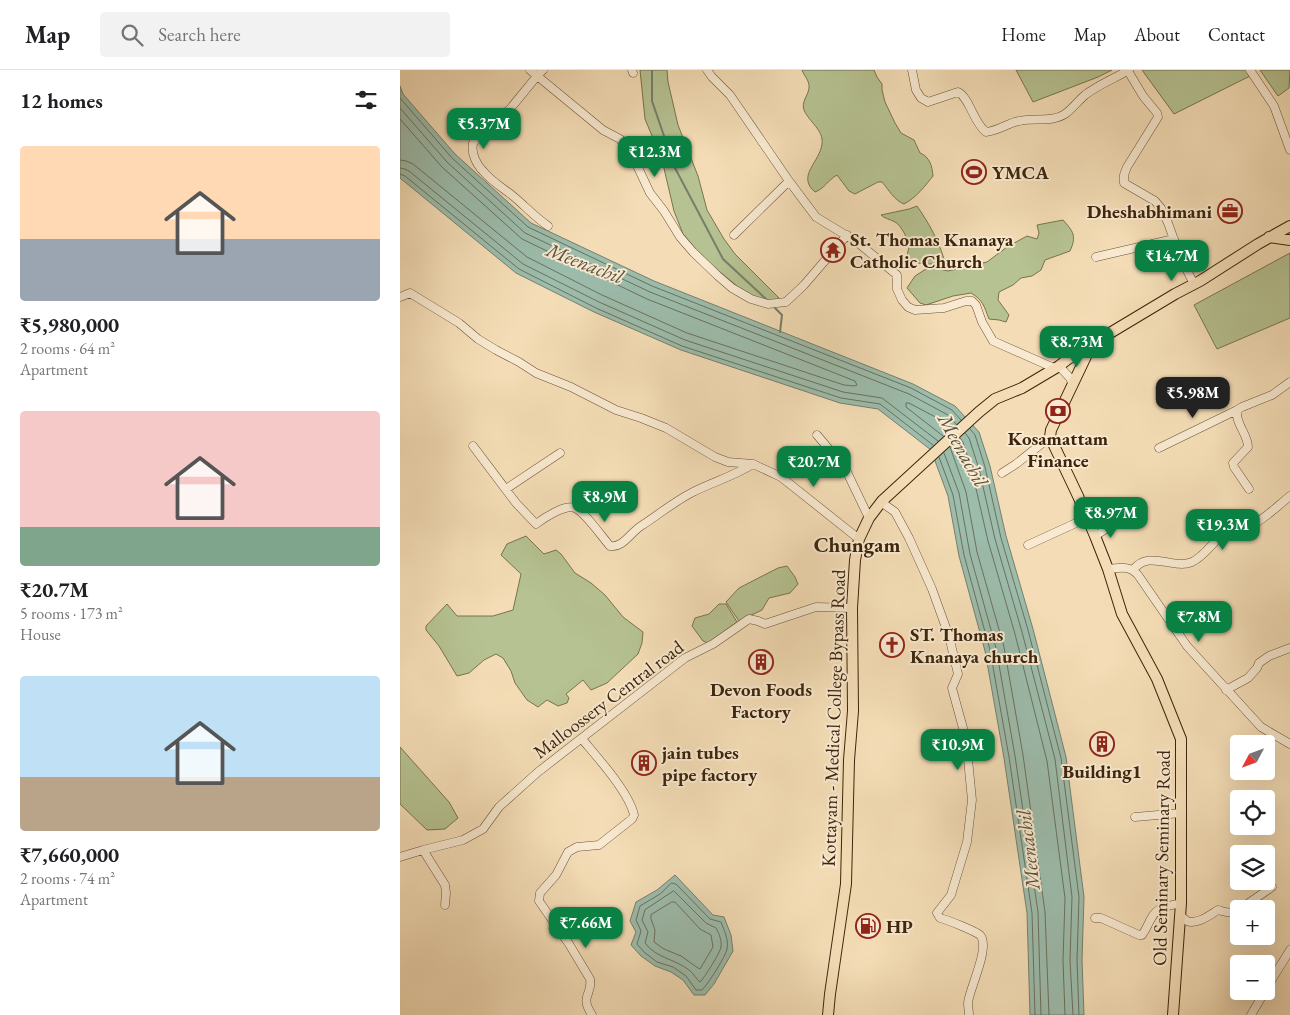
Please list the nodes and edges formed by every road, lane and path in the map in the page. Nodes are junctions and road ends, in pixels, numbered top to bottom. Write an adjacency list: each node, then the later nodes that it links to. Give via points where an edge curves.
1 (707, 70): 7 (street, via 730,95)
2 (912, 70): 3 (street, via 921,98 928,102 958,92 986,132 1018,121 1052,119 1065,114 1087,94)
3 (1128, 70): 13 (street, via 1158,117 1127,167 1124,183 1155,201)
4 (1250, 70): 6 (street, via 1274,106)
5 (537, 72): 8 (street, via 510,109 473,143 472,148 482,171); 11 (street, via 603,130 620,139 680,238 732,288 751,299 768,304 786,302)
6 (1290, 150)
7 (789, 182): 10 (street); 11 (street, via 816,217)
8 (548, 226)
9 (1290, 226): 12 (main road, Kottayam - Medical College Bypass Road)
10 (734, 235)
11 (847, 235): 19 (street, via 896,275 897,289 908,307 915,310 944,308 972,301 993,341)
12 (1269, 237): 14 (main road); 16 (main road, Kottayam - Medical College Bypass Road)
13 (1174, 239): 15 (street); 16 (street)
14 (1290, 240)
15 (1096, 257)
16 (1194, 284): 18 (main road, Kottayam - Medical College Bypass Road)
17 (400, 297): 28 (street, via 410,294 536,373 616,410 666,428 715,457 728,462)
18 (1090, 348): 19 (main road, Kottayam - Medical College Bypass Road); 21 (main road)
19 (1056, 367): 21 (street, via 1070,378); 33 (main road, Kottayam - Medical College Bypass Road, via 1022,388 995,399)
20 (1290, 382): 22 (street, via 1272,395)
21 (1073, 386): 24 (main road)
22 (1237, 410): 26 (street); 31 (street, via 1236,416 1248,447 1233,463)
23 (817, 435): 34 (street, via 844,468)
24 (1050, 437): 29 (street); 35 (main road, Old Seminary Seminary Road)
25 (473, 446): 30 (street)
26 (1159, 448)
27 (560, 453): 30 (street)
28 (753, 464): 30 (street, via 679,500 616,547 610,546 577,509 556,512 536,524); 38 (street, via 781,476)
29 (1002, 473)
30 (506, 489)
31 (1249, 489)
32 (1290, 496): 41 (street, via 1251,526 1231,529 1192,562 1174,564 1153,560)
33 (882, 502): 34 (main road, Kottayam - Medical College Bypass Road); 63 (street, via 896,512 932,589 949,636 958,674 952,688 966,739 972,800 967,842 951,895 937,913 940,918 979,935 983,942 981,961 968,1002)
34 (868, 518): 38 (main road, Kottayam - Medical College Bypass Road)
35 (1088, 518): 37 (main road, Old Seminary Seminary Road); 39 (street)
36 (1117, 522): 37 (street)
37 (1095, 536): 40 (main road, Old Seminary Seminary Road)
38 (859, 539): 42 (main road, Kottayam - Medical College Bypass Road, via 854,560)
39 (1028, 546)
40 (1108, 569): 41 (street); 47 (main road, Old Seminary Seminary Road, via 1122,614 1157,679 1181,739)
41 (1133, 570): 44 (street, via 1187,646)
42 (852, 608): 45 (street, Malloossery Central road, via 816,607 765,624 749,619 713,644 685,658); 62 (main road, Kottayam - Medical College Bypass Road, via 853,711 846,884)
43 (1290, 648): 44 (street, via 1259,662 1248,678)
44 (1226, 690): 46 (street, via 1261,727)
45 (584, 741): 49 (street, Malloossery Central road, via 538,772 499,807 483,830 463,840); 61 (street, via 627,798 634,815 599,845 577,847 568,852 556,875 540,893 539,901 590,979 586,1000)
46 (1290, 744)
47 (1181, 813): 48 (street); 53 (main road, Old Seminary Seminary Road)
48 (1135, 817)
49 (423, 850): 50 (street, Malloossery Central road); 54 (street, via 445,885)
50 (400, 857)
51 (1268, 890): 52 (street)
52 (1252, 900)
53 (1181, 903): 56 (main road, Old Seminary Seminary Road); 57 (street, via 1157,910 1142,935)
54 (445, 905)
55 (1230, 913): 56 (street, via 1218,910 1194,922)
56 (1180, 915): 64 (main road, Old Seminary Seminary Road)
57 (1095, 918)
58 (1290, 950): 59 (street)
59 (1275, 975)
60 (1260, 1000): 65 (street)
61 (592, 1015)
62 (828, 1015)
63 (969, 1015)
64 (1173, 1015)
65 (1251, 1015)

